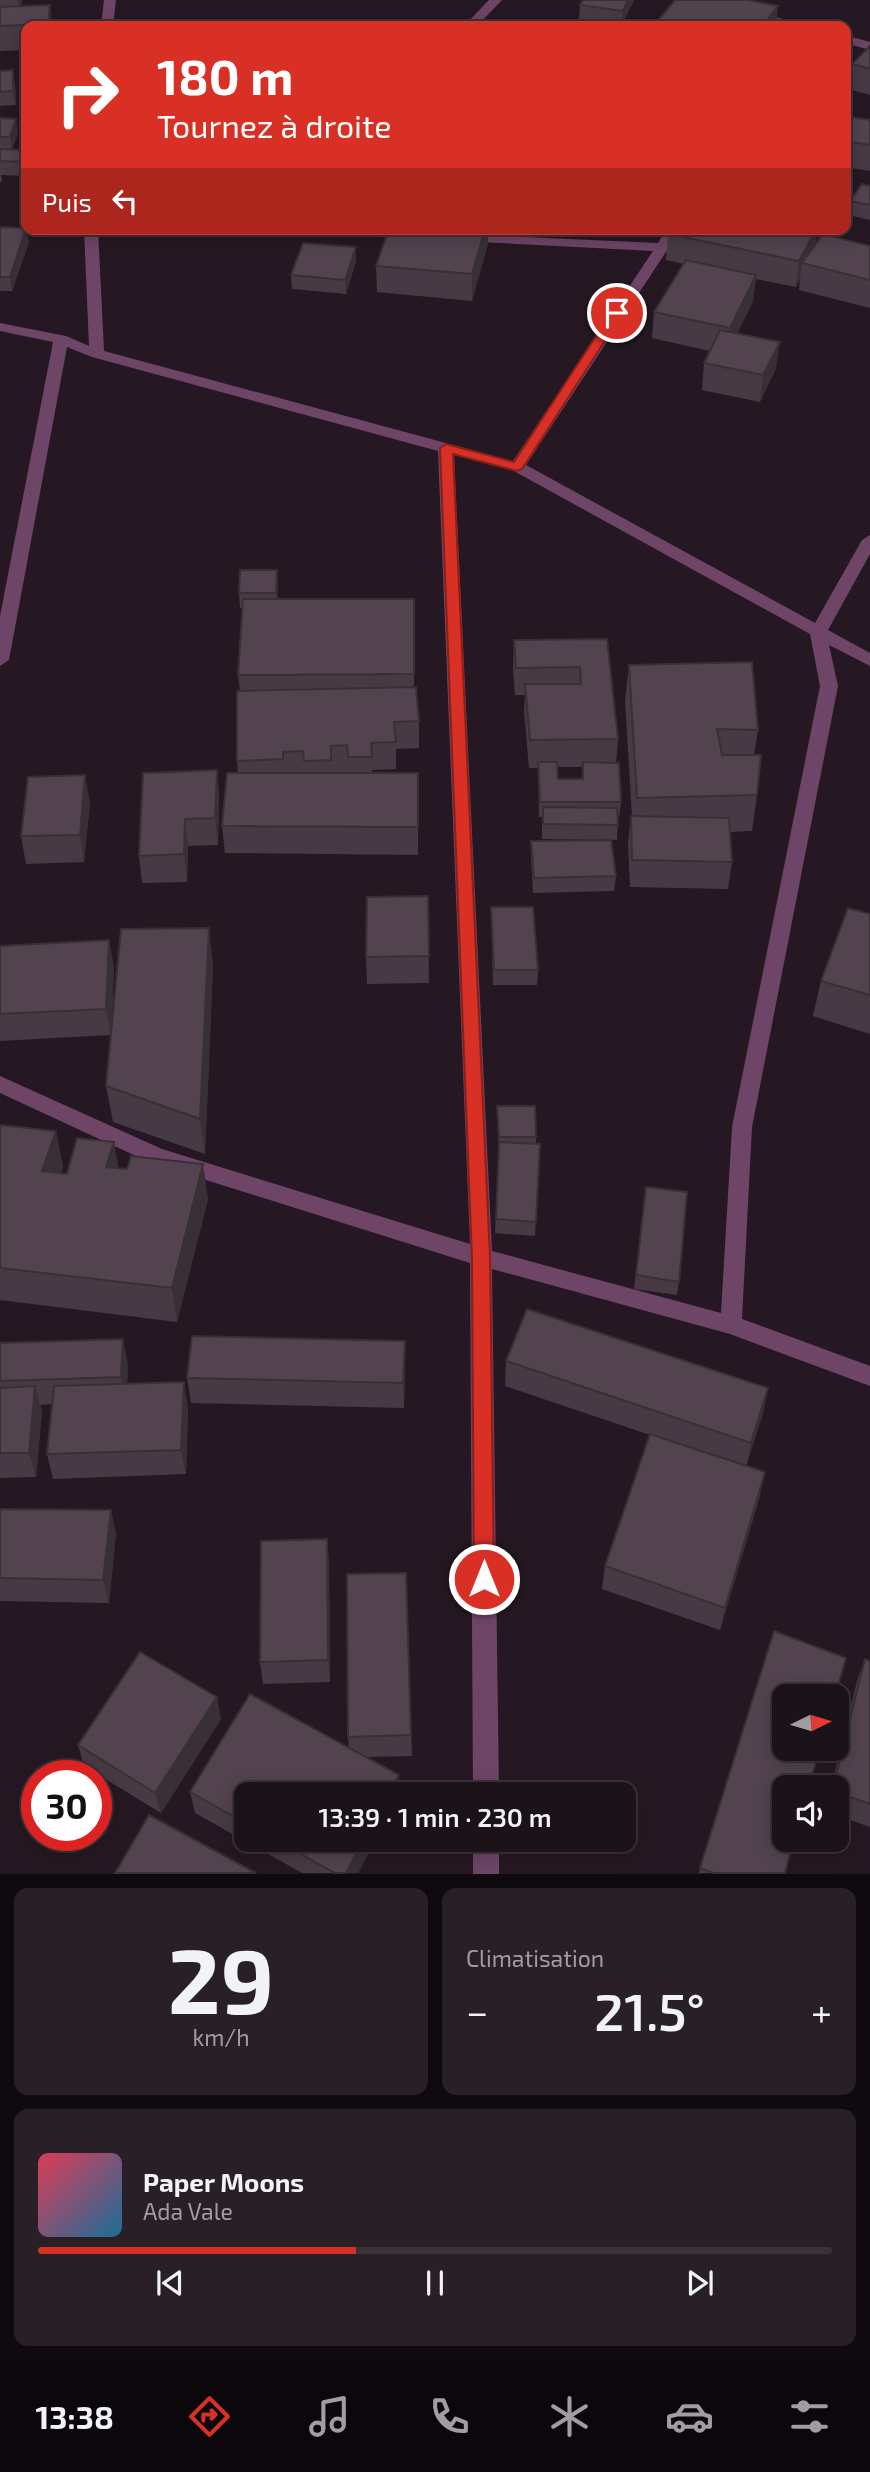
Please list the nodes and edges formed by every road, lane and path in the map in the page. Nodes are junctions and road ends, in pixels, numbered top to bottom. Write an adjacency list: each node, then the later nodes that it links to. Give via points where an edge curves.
1 (110, 0): 4 (street)
2 (496, 0): 5 (street)
3 (744, 13): 6 (street)
4 (108, 21)
5 (475, 21)
6 (775, 21)
7 (851, 41): 8 (street)
8 (870, 46)
9 (91, 235): 15 (street)
10 (418, 235): 12 (street)
11 (669, 235): 12 (street)
12 (660, 247): 17 (street)
13 (0, 327): 14 (street)
14 (61, 339): 15 (street); 20 (street)
15 (97, 354): 16 (street)
16 (446, 448): 17 (street); 23 (street)
17 (517, 467): 19 (street)
18 (870, 540): 19 (street)
19 (818, 632): 21 (street); 24 (street, via 828,686 742,1127)
20 (0, 660)
21 (870, 660)
22 (0, 1084): 23 (street, via 156,1156)
23 (481, 1257): 24 (street); 26 (street)
24 (731, 1325): 25 (street)
25 (870, 1376)
26 (486, 1782)
27 (486, 1852): 28 (street)
28 (486, 1874)

